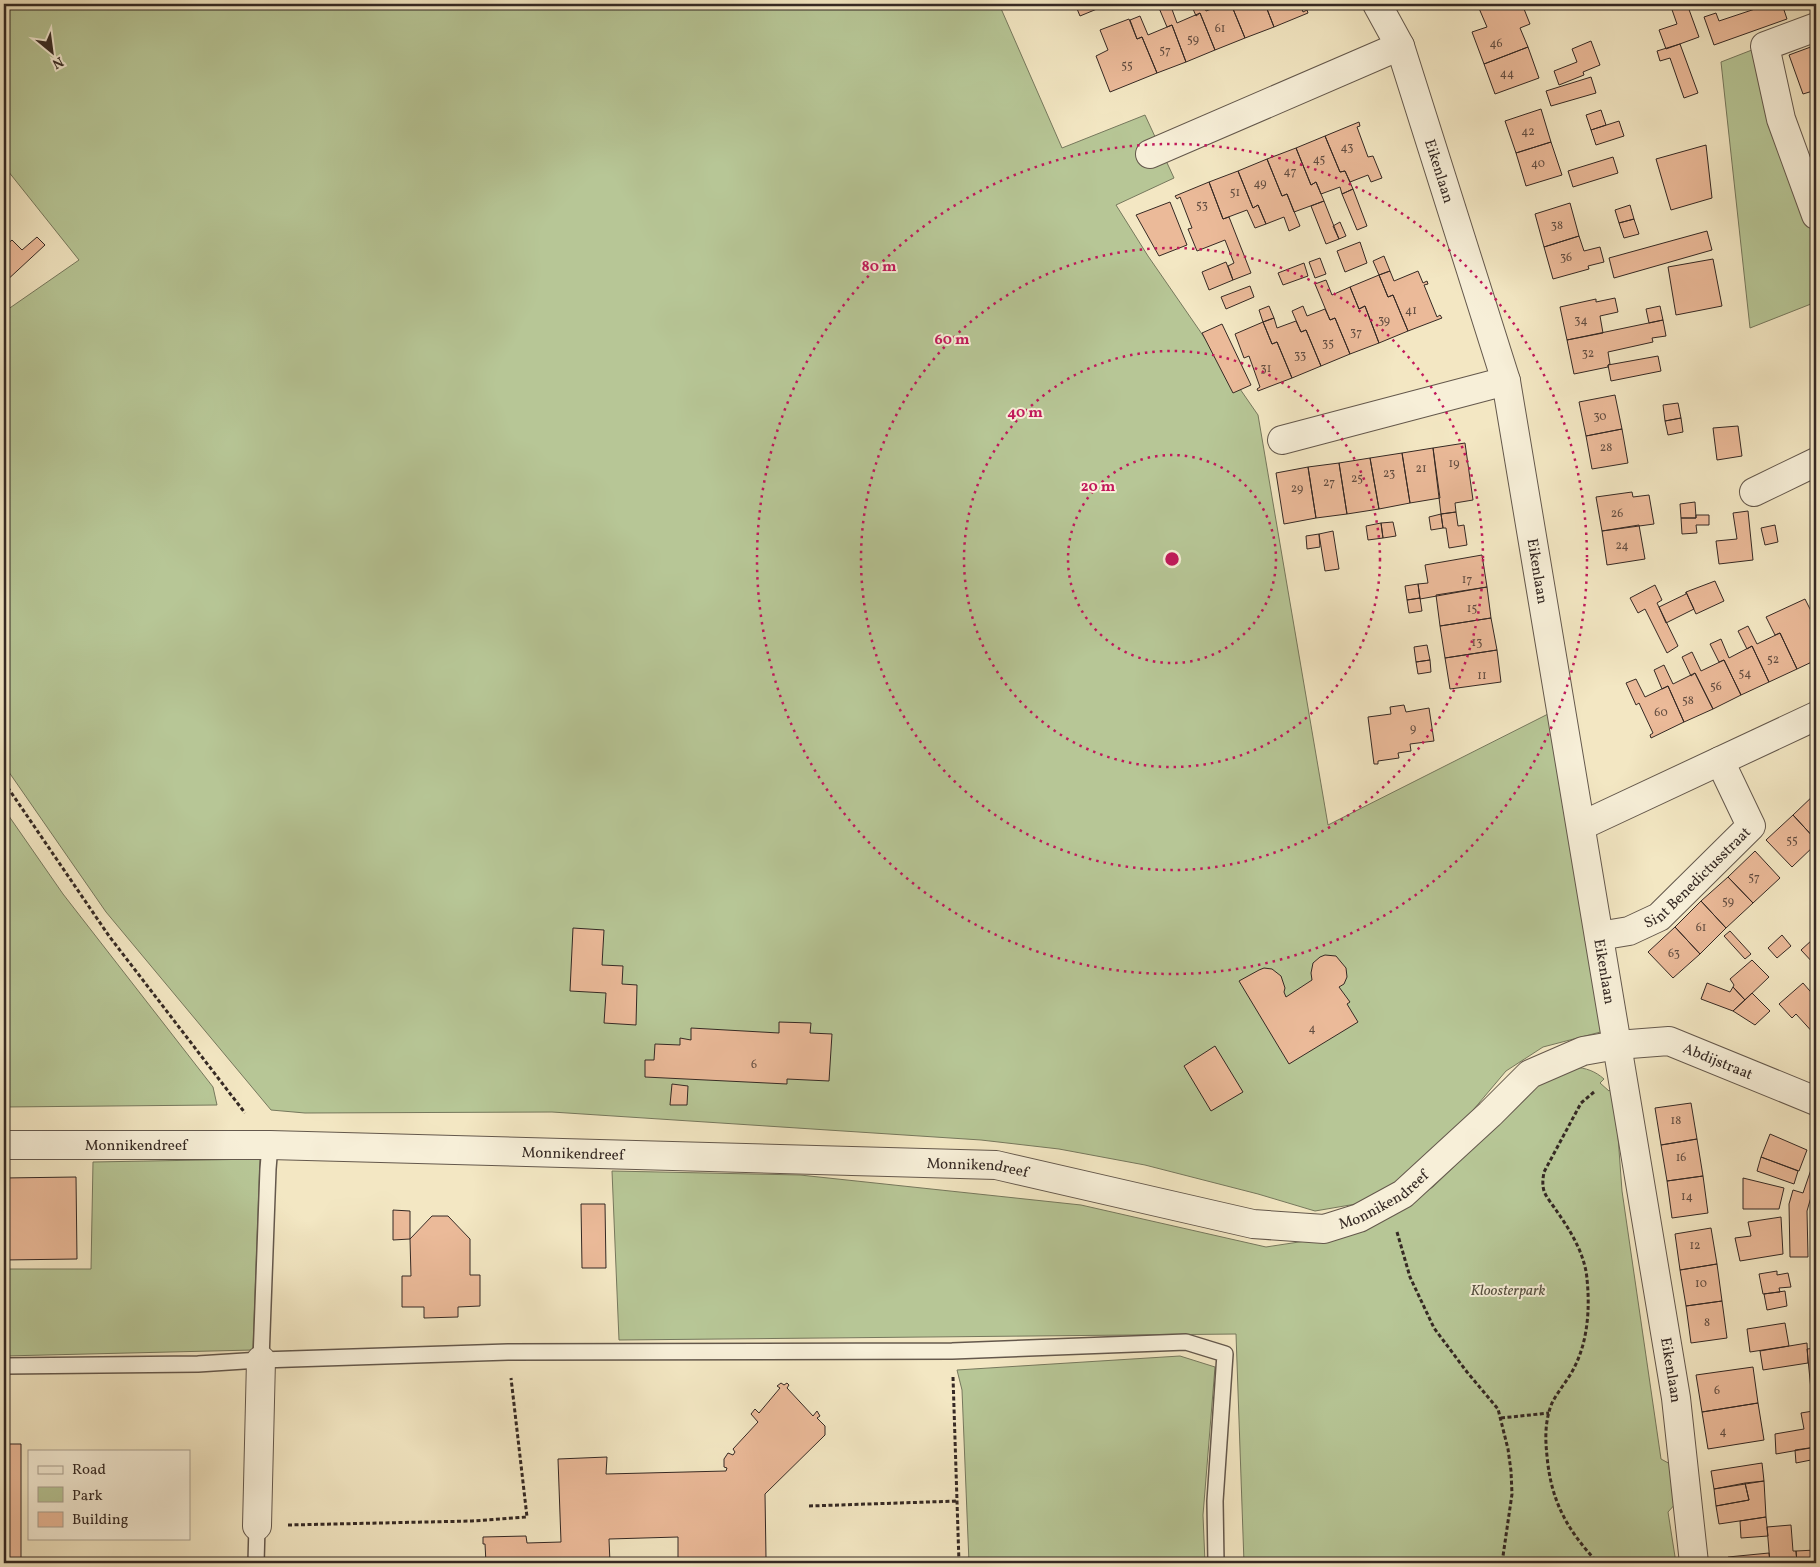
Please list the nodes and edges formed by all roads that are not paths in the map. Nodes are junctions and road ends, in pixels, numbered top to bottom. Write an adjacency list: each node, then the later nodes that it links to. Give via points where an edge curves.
1 (1377, 4): 3 (street, Eikenlaan)
2 (1816, 27): 5 (street, via 1765,46 1781,119)
3 (1400, 46): 4 (street); 6 (street, Eikenlaan)
4 (1150, 154)
5 (1816, 215)
6 (1506, 381): 7 (street); 12 (street, Eikenlaan)
7 (1282, 440)
8 (1816, 462): 9 (street)
9 (1754, 492)
10 (1816, 716): 11 (street)
11 (1720, 762): 12 (street); 13 (street, Sint Benedictusstraat, via 1751,826 1659,917 1629,931)
12 (1581, 826): 13 (street, Eikenlaan)
13 (1599, 936): 14 (street, Eikenlaan)
14 (1617, 1045): 15 (street, Abdijstraat, via 1670,1041); 17 (street, Monnikendreef, via 1583,1051 1530,1074 1404,1194 1359,1218 1324,1229 1253,1224 996,1165); 23 (street, Eikenlaan, via 1676,1398)
15 (1816, 1101)
16 (4, 1145): 17 (street, Monnikendreef)
17 (270, 1146): 18 (lane)
18 (261, 1360): 19 (lane, via 198,1364); 20 (street); 22 (lane, via 508,1352 952,1351 1186,1342 1225,1354 1215,1501)
19 (4, 1366)
20 (257, 1526): 21 (lane)
21 (256, 1563)
22 (1216, 1563)
23 (1694, 1563)

